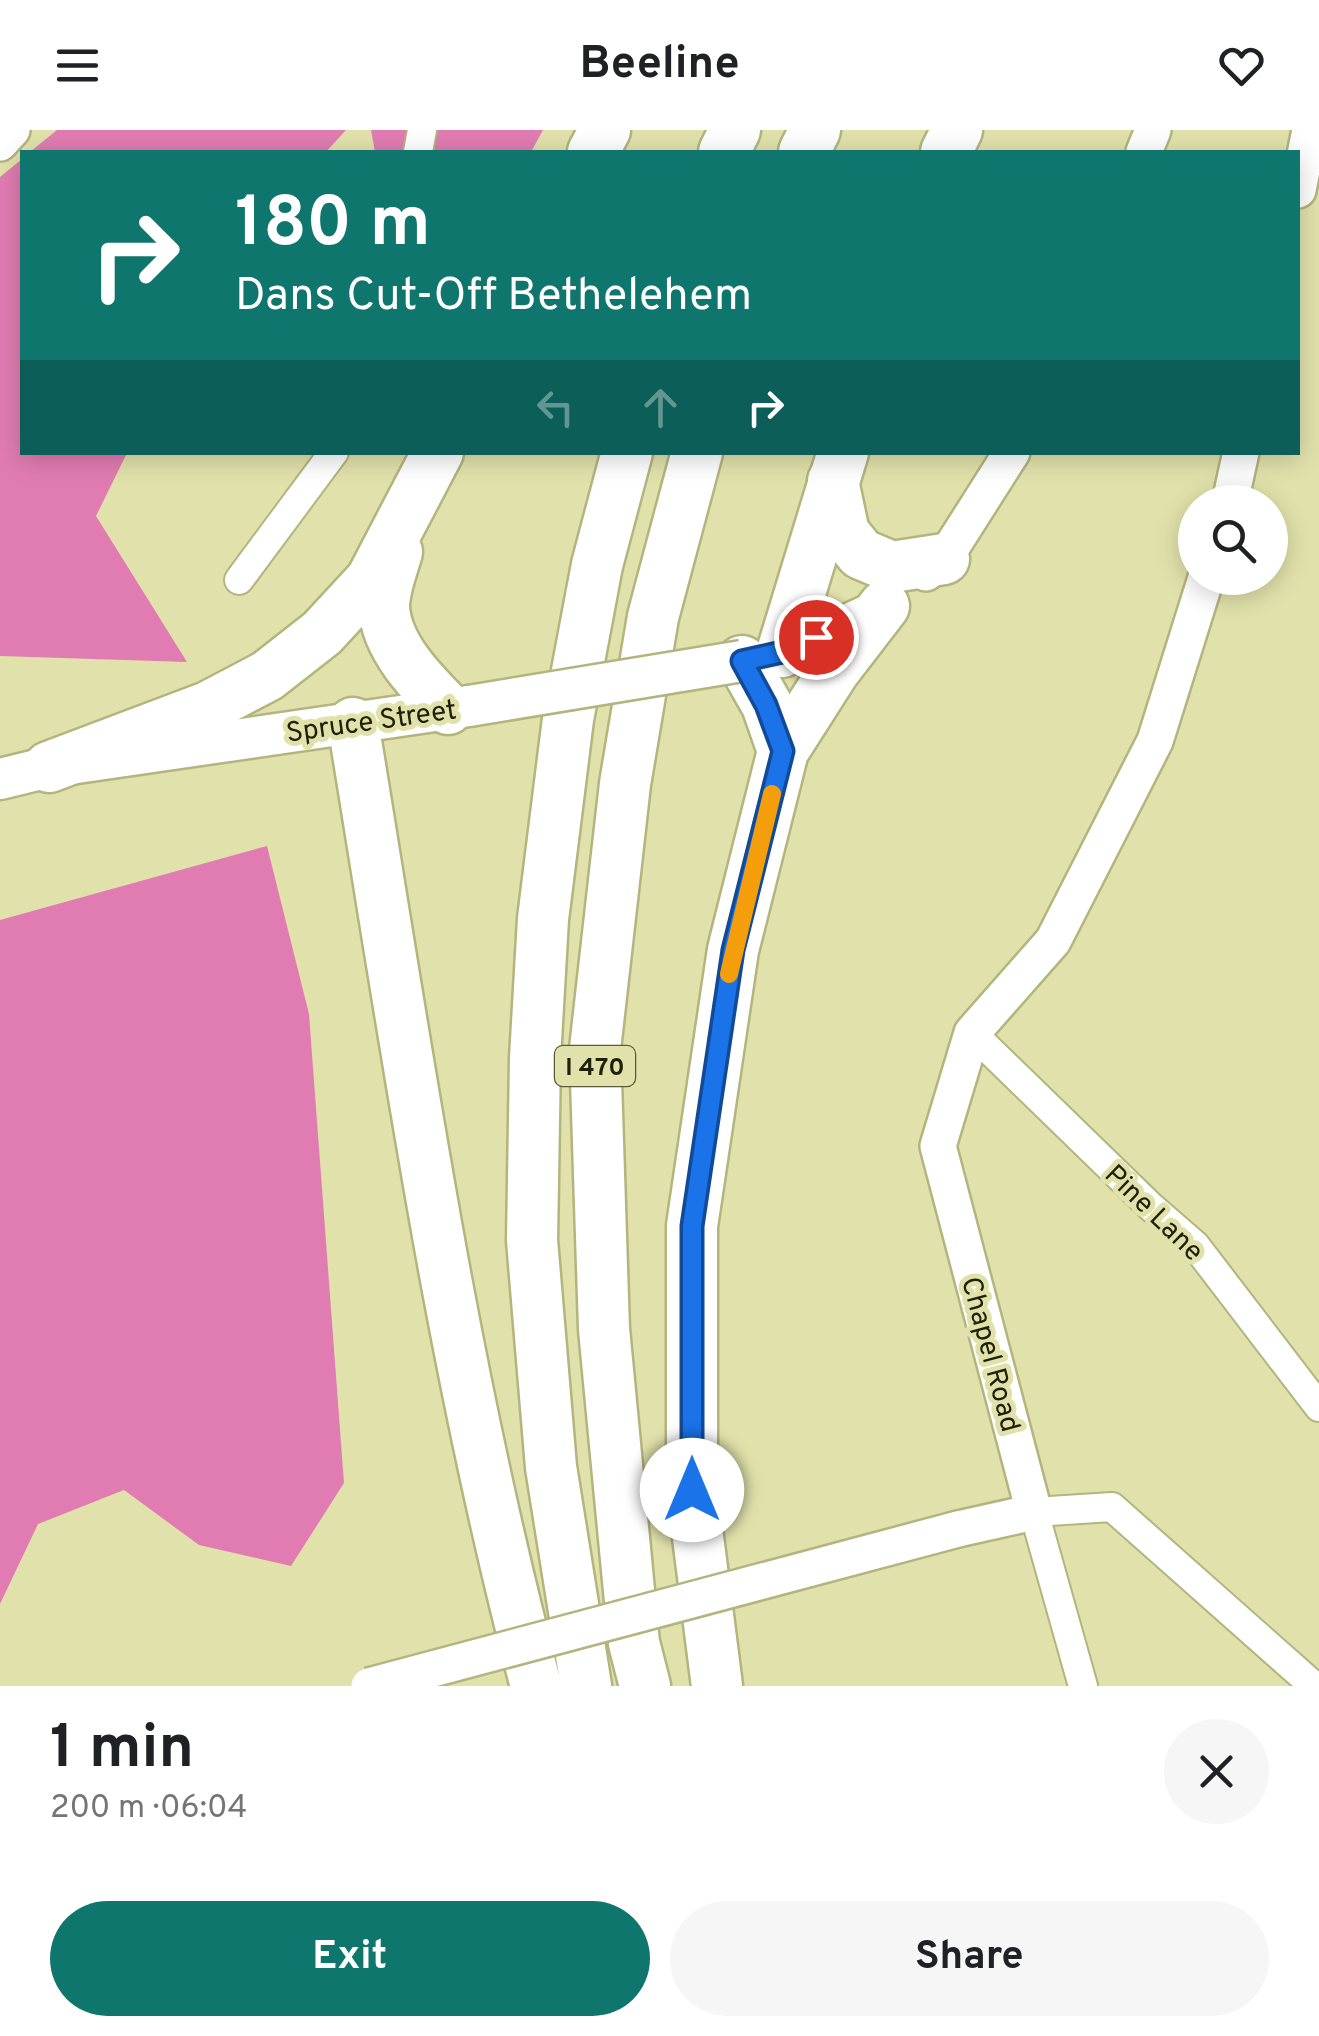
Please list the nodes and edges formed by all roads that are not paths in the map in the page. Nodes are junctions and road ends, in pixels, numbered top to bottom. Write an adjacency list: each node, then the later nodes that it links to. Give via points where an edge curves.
1 (12, 130): 3 (street)
2 (1310, 130): 4 (street)
3 (0, 143)
4 (1300, 180)
5 (332, 455): 15 (street)
6 (436, 455): 13 (highway)
7 (626, 455): 29 (highway, I 470, via 568,719 535,1058 532,1240 538,1316 551,1468)
8 (696, 455): 30 (highway, I 470, via 650,635 625,784 595,1049 604,1329 634,1642)
9 (1010, 455): 14 (street, Spruce Street)
10 (1240, 455): 12 (street)
11 (838, 467): 14 (highway, via 844,532 861,554 892,568); 18 (highway)
12 (1234, 485)
13 (409, 508): 19 (highway, via 384,609 418,680); 22 (highway, via 372,580 322,633 267,676)
14 (944, 559): 17 (street, Spruce Street)
15 (239, 580)
16 (1201, 595): 24 (street, Chapel Road, via 1155,741 1062,924)
17 (884, 606): 18 (street, Spruce Street); 21 (highway)
18 (762, 656): 19 (main road, Spruce Street, bridge); 21 (highway, via 766,705)
19 (459, 707): 20 (main road, Spruce Street)
20 (353, 723): 22 (main road, Spruce Street); 28 (highway, via 439,1251)
21 (783, 751): 31 (highway, via 733,950 692,1226 692,1490)
22 (48, 768): 23 (main road, Spruce Street)
23 (0, 780)
24 (972, 1034): 25 (street, Pine Lane, via 1195,1245); 26 (street, Chapel Road, via 938,1146)
25 (1319, 1408)
26 (1034, 1512): 27 (street, bridge); 32 (street); 33 (street, via 1112,1507)
27 (368, 1686)
28 (536, 1686)
29 (586, 1686)
30 (645, 1686)
31 (717, 1686)
32 (1083, 1686)
33 (1314, 1686)

